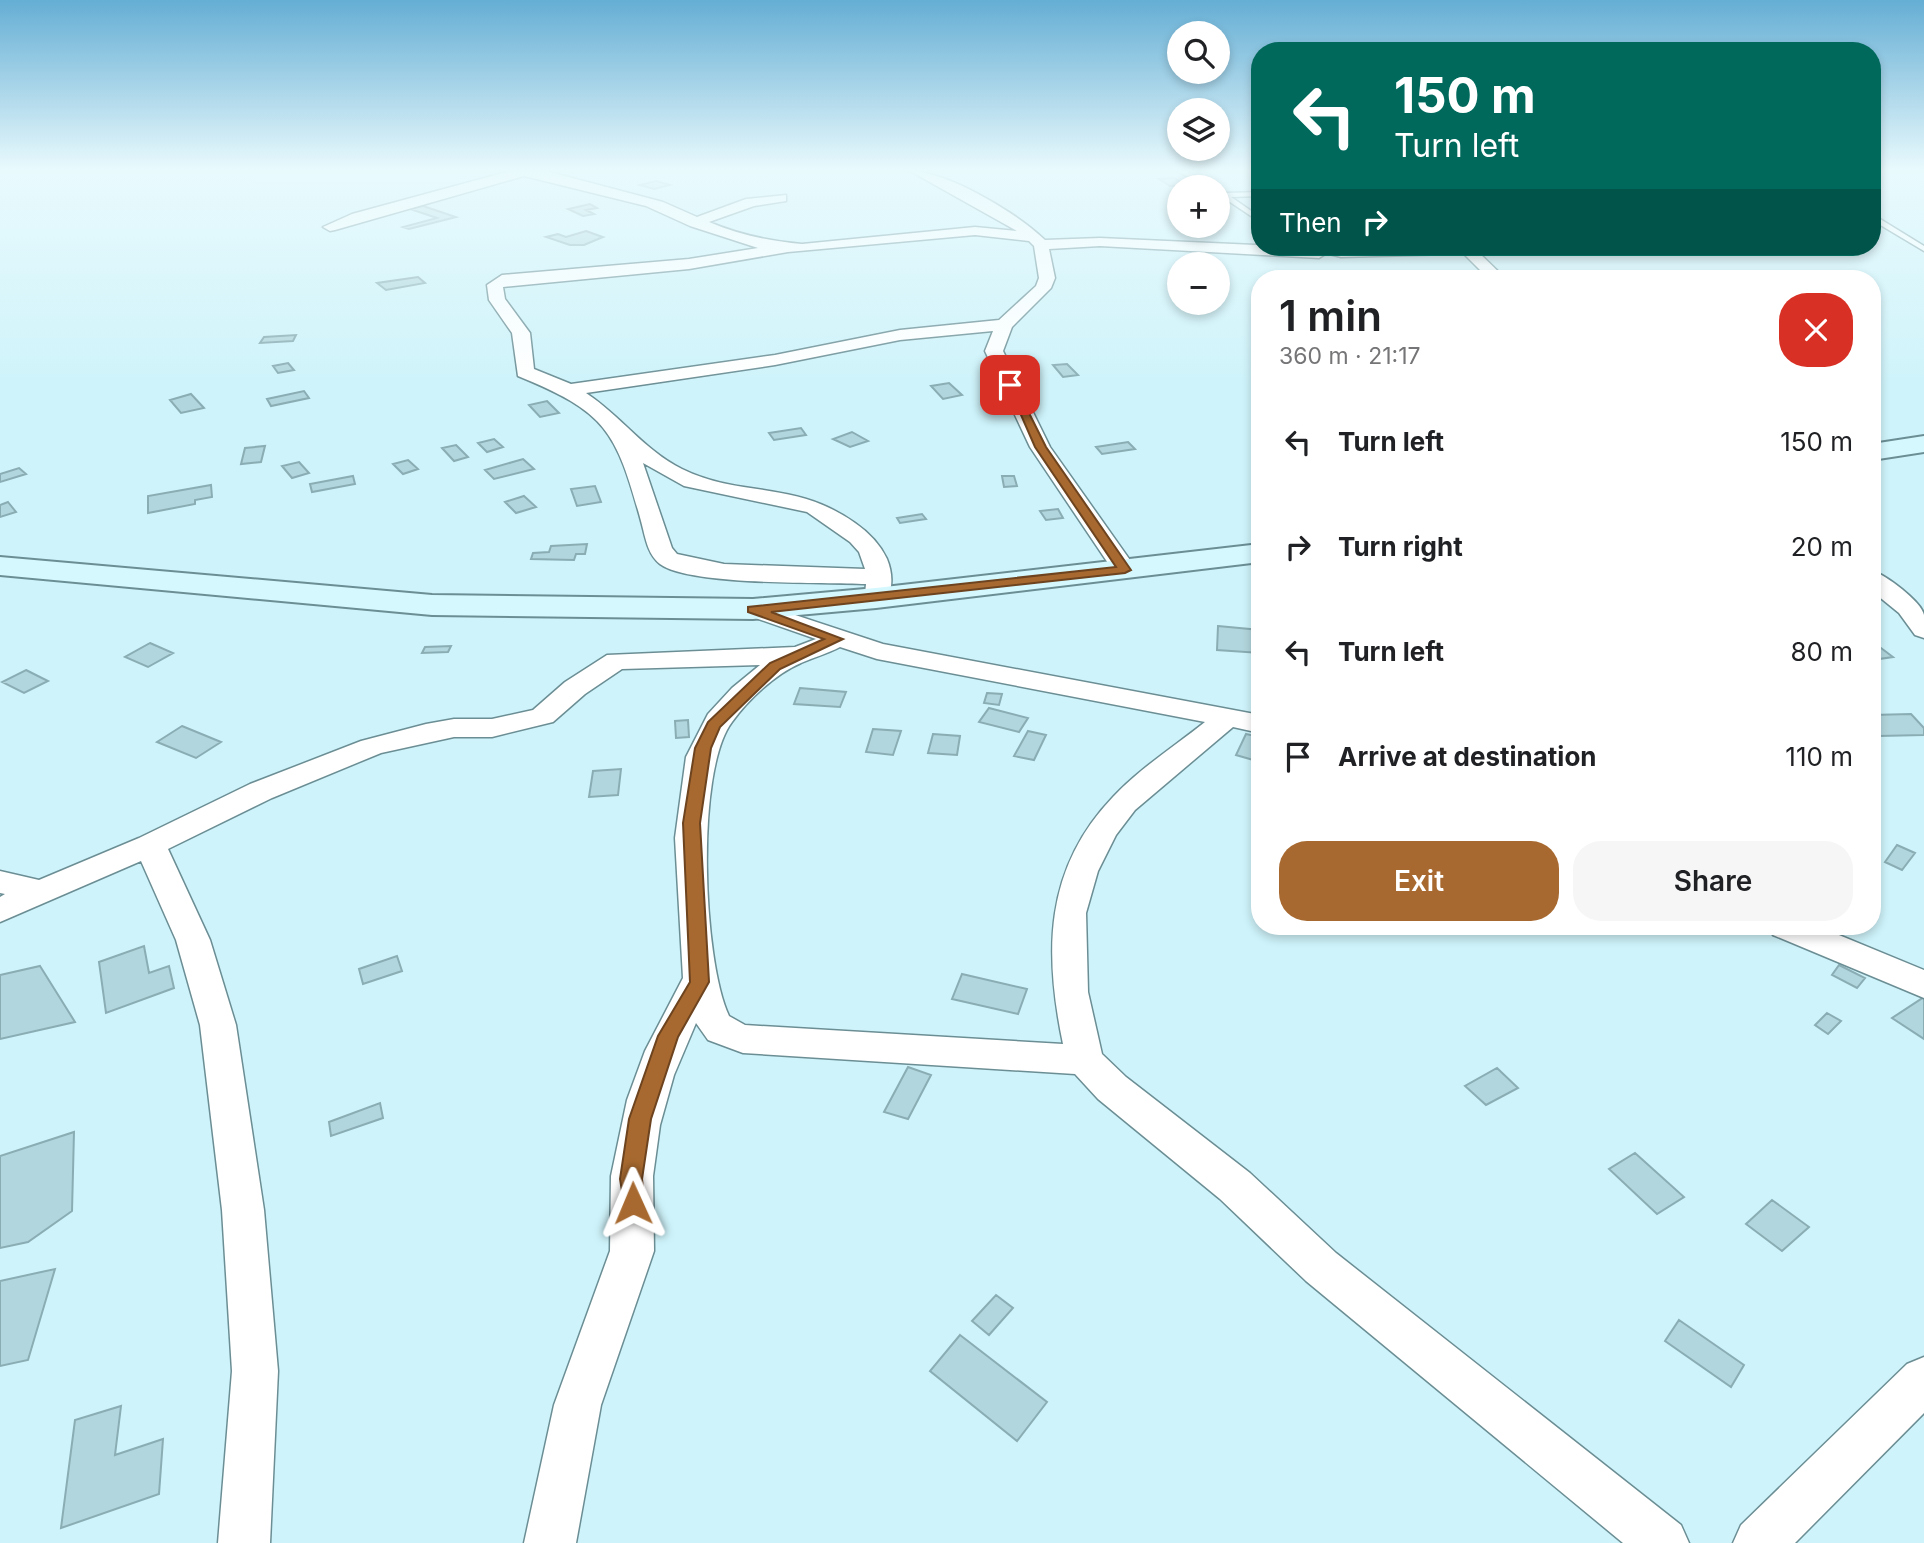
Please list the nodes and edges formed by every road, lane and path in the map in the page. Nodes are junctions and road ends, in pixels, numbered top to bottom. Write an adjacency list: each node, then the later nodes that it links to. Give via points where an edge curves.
1 (764, 243): 5 (street)
2 (835, 243): 5 (street)
3 (1038, 243): 9 (street, via 1047,278 1043,288)
4 (1127, 243): 6 (street)
5 (788, 247): 10 (street, via 689,264 497,282 497,300 521,334 525,372)
6 (1251, 248)
7 (1474, 256): 8 (street)
8 (1489, 270)
9 (1004, 325): 10 (street, via 900,335 775,360); 16 (street, via 994,351 1040,447)
10 (569, 390): 11 (street)
11 (619, 430): 18 (street, via 663,468 692,481 810,505 830,516 865,541 876,558); 18 (street, via 661,550 669,559 724,571)
12 (1924, 444): 13 (main road)
13 (1881, 451)
14 (1251, 554): 16 (main road)
15 (0, 566): 19 (main road, via 432,605)
16 (1125, 570): 18 (main road)
17 (1881, 586): 20 (street, via 1908,608)
18 (878, 588): 19 (main road)
19 (752, 610): 21 (street)
20 (1924, 630)
21 (836, 639): 22 (street); 23 (street, via 877,651)
22 (796, 655): 24 (street, via 616,661 543,716 492,728 454,728 371,747 261,791); 29 (street, via 775,666 737,701 714,725 703,748 691,823)
23 (1244, 721): 31 (street, via 1124,803 1082,871 1069,913 1070,992)
24 (150, 845): 26 (street); 33 (street, via 193,940 218,1025 243,1210 255,1371)
25 (0, 882): 26 (street)
26 (42, 892): 27 (street)
27 (0, 910)
28 (1806, 935): 30 (street)
29 (699, 982): 31 (street, via 715,1026 743,1039); 34 (street, via 668,1036 640,1119 631,1179 635,1227 631,1253 590,1363)
30 (1924, 985)
31 (1085, 1060): 35 (street, via 1112,1088 1235,1186 1321,1267)
32 (1924, 1380): 36 (street)
33 (244, 1543)
34 (550, 1543)
35 (1663, 1543)
36 (1759, 1543)

